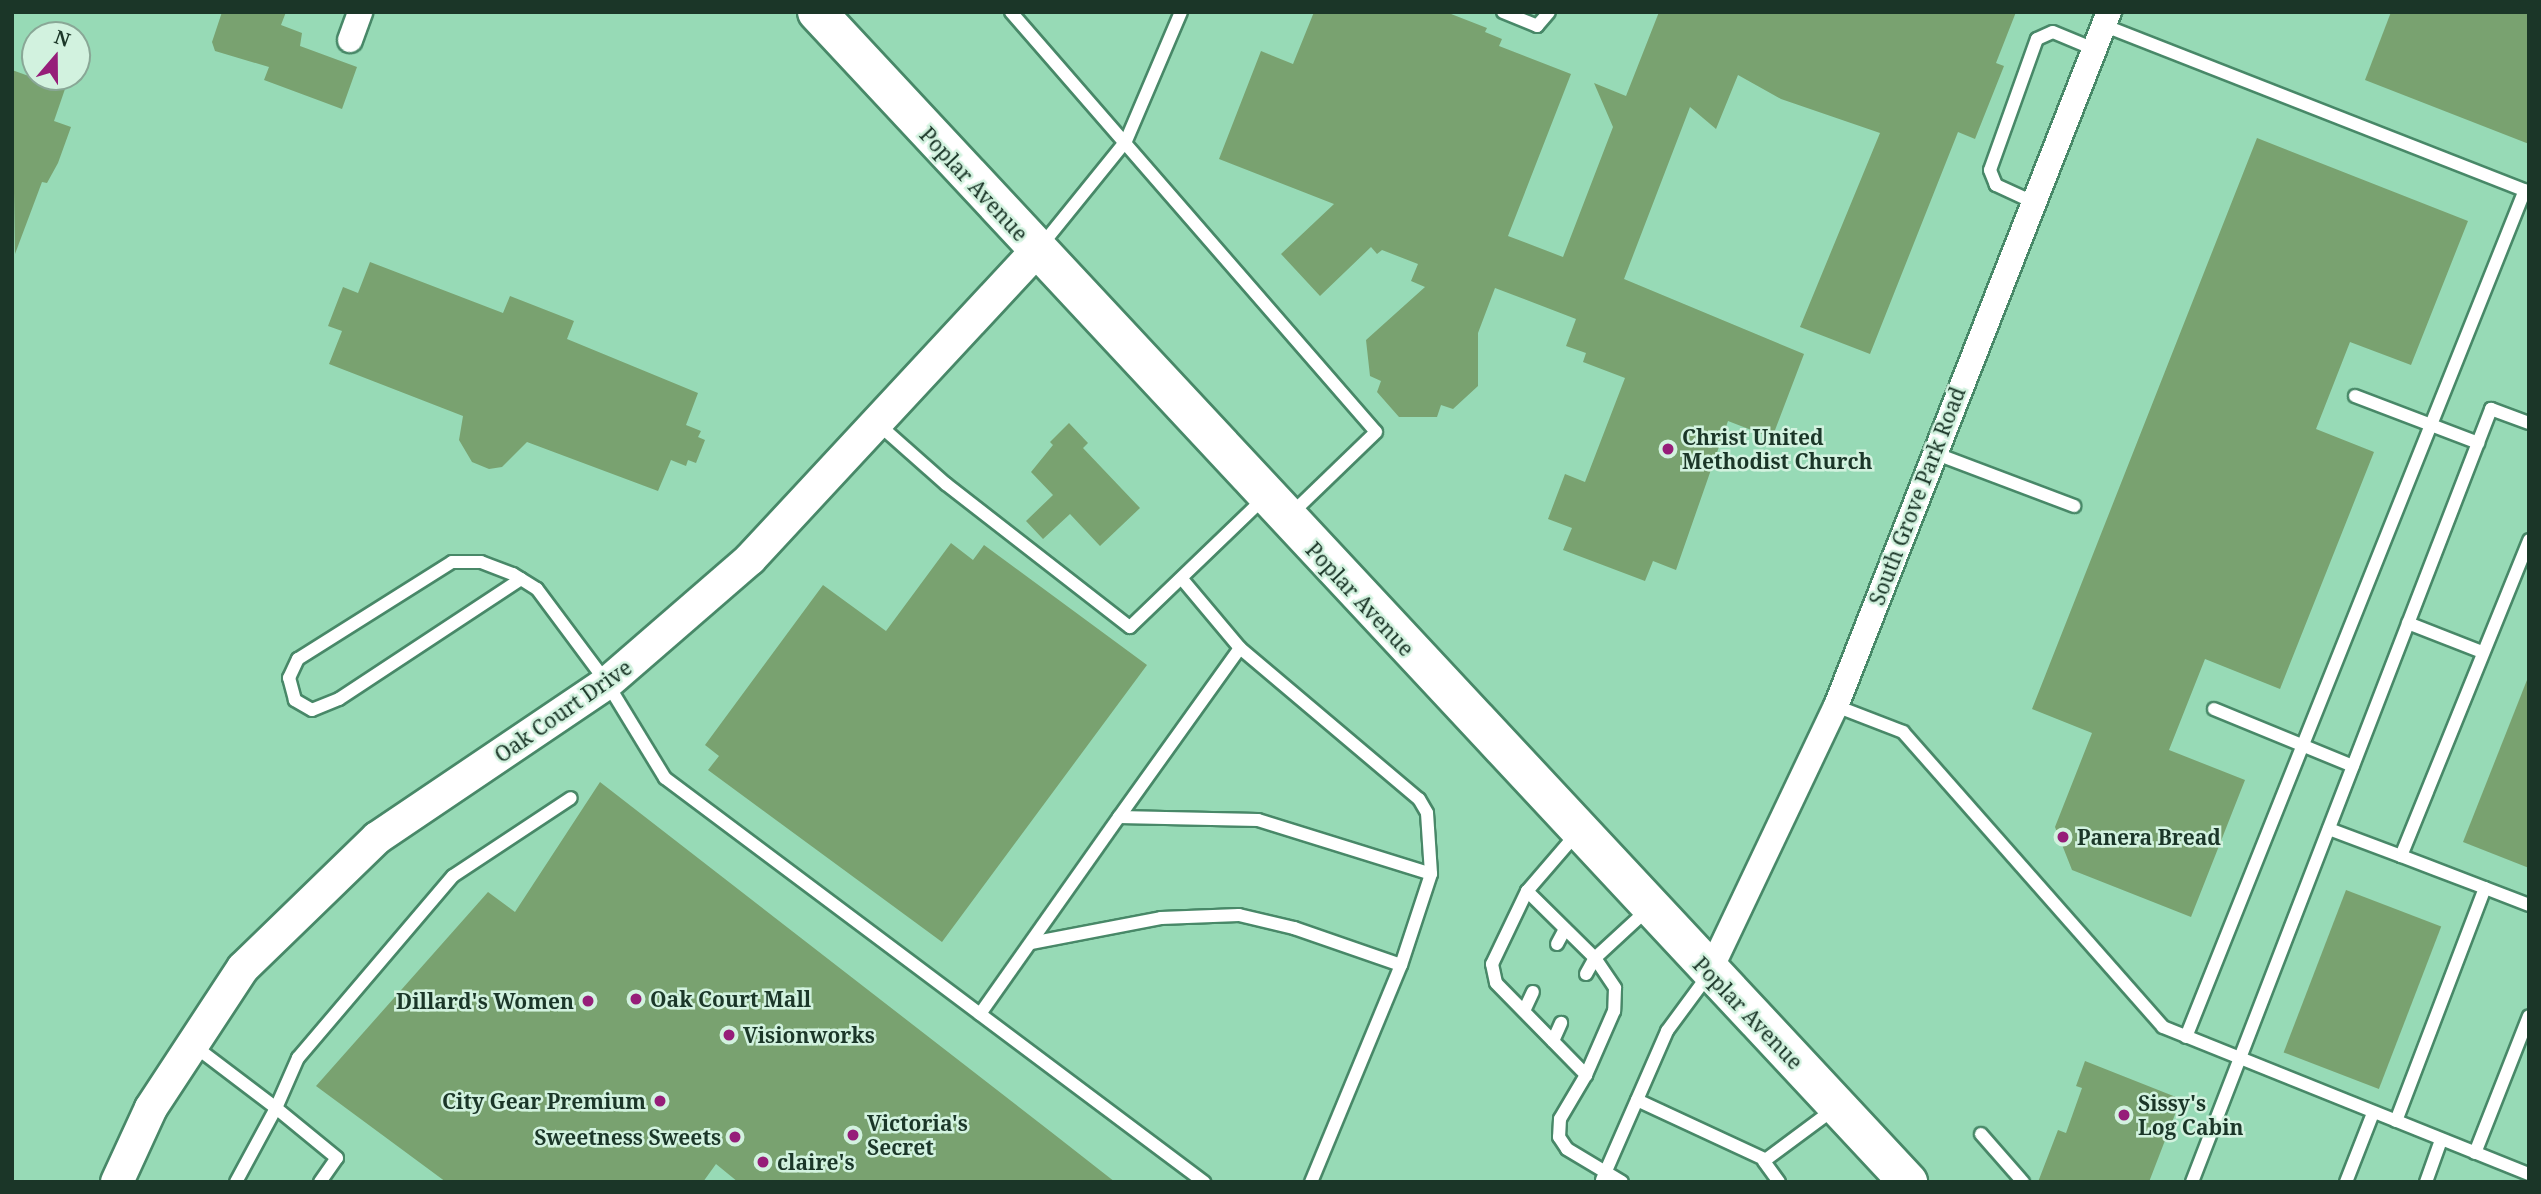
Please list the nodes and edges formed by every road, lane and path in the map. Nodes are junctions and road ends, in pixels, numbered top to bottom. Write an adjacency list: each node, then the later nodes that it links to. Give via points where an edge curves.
1 (360, 12): 8 (street)
2 (817, 12): 13 (main road, Poplar Avenue)
3 (1011, 12): 10 (lane)
4 (1181, 12): 10 (lane)
5 (1503, 12): 6 (lane, via 1537,26)
6 (1549, 12)
7 (2106, 19): 9 (street, South Grove Park Road); 11 (lane)
8 (350, 40)
9 (2094, 49): 12 (street, South Grove Park Road); 12 (lane, via 2053,32 2037,38 1990,170 1996,185)
10 (1126, 141): 13 (lane); 21 (lane, via 1376,432)
11 (2527, 191): 17 (lane)
12 (2033, 202): 19 (street, South Grove Park Road)
13 (1036, 251): 15 (street, Oak Court Drive); 21 (main road, Poplar Avenue)
14 (2355, 396): 17 (lane)
15 (877, 423): 24 (lane, via 938,478 1130,627); 28 (street, Oak Court Drive, via 750,559)
16 (2529, 423): 18 (lane, via 2491,408)
17 (2431, 424): 18 (lane); 31 (lane)
18 (2478, 443): 25 (lane)
19 (1933, 453): 20 (lane); 29 (street, South Grove Park Road)
20 (2074, 506)
21 (1275, 508): 24 (lane); 36 (main road, Poplar Avenue)
22 (2529, 540): 27 (lane)
23 (521, 579): 23 (lane, via 481,562 452,562 298,659 289,678 295,700 312,710 339,699); 28 (lane, via 537,589)
24 (1182, 579): 26 (lane)
25 (2408, 623): 27 (lane); 32 (lane)
26 (1240, 648): 34 (lane); 38 (lane, via 1419,799 1427,813)
27 (2482, 652): 37 (lane)
28 (607, 683): 52 (lane, via 665,778); 57 (street, Oak Court Drive, via 377,838 243,968)
29 (1836, 706): 48 (street, South Grove Park Road); 55 (lane, via 1903,733 2163,1027)
30 (2214, 709): 31 (lane)
31 (2303, 745): 32 (lane); 55 (lane)
32 (2353, 766): 35 (lane)
33 (571, 798): 62 (lane, via 453,876 298,1058)
34 (1119, 817): 38 (lane, via 1258,820); 44 (lane)
35 (2329, 829): 37 (lane); 58 (lane)
36 (1578, 832): 40 (lane); 42 (main road, Poplar Avenue)
37 (2401, 856): 39 (lane)
38 (1431, 874): 47 (lane)
39 (2485, 888): 41 (lane); 64 (lane)
40 (1527, 891): 43 (lane); 51 (lane, via 1492,964 1496,983)
41 (2529, 905)
42 (1649, 908): 46 (lane); 48 (main road, Poplar Avenue)
43 (1565, 929): 45 (lane); 46 (lane)
44 (1031, 943): 47 (lane, via 1161,918 1239,915 1294,928); 52 (lane)
45 (1557, 944)
46 (1595, 958): 49 (lane); 59 (lane, via 1615,988 1614,1011)
47 (1401, 965): 75 (lane)
48 (1709, 973): 60 (lane, via 1667,1031); 61 (main road, Poplar Avenue)
49 (1586, 974)
50 (1533, 992): 51 (lane)
51 (1524, 1011): 56 (lane)
52 (980, 1014): 74 (lane)
53 (2529, 1016): 67 (lane)
54 (1561, 1024): 56 (lane)
55 (2186, 1037): 58 (lane)
56 (1553, 1041): 59 (lane)
57 (192, 1045): 62 (lane); 71 (street, Oak Court Drive, via 151,1108)
58 (2239, 1060): 63 (lane); 80 (lane)
59 (1587, 1075): 70 (lane, via 1560,1119 1559,1137)
60 (1637, 1100): 68 (lane); 70 (lane)
61 (1837, 1107): 68 (lane); 78 (main road, Poplar Avenue)
62 (276, 1108): 72 (lane); 73 (lane, via 337,1158)
63 (2373, 1113): 64 (lane); 81 (lane)
64 (2396, 1121): 66 (lane)
65 (1981, 1134): 79 (lane)
66 (2441, 1140): 67 (lane); 82 (lane)
67 (2475, 1153): 69 (lane)
68 (1766, 1160): 77 (lane)
69 (2529, 1174)
70 (1603, 1178): 76 (lane)
71 (117, 1182)
72 (236, 1182)
73 (320, 1182)
74 (1204, 1182)
75 (1311, 1182)
76 (1622, 1182)
77 (1779, 1182)
78 (1908, 1182)
79 (2024, 1182)
80 (2192, 1182)
81 (2346, 1182)
82 (2426, 1182)

